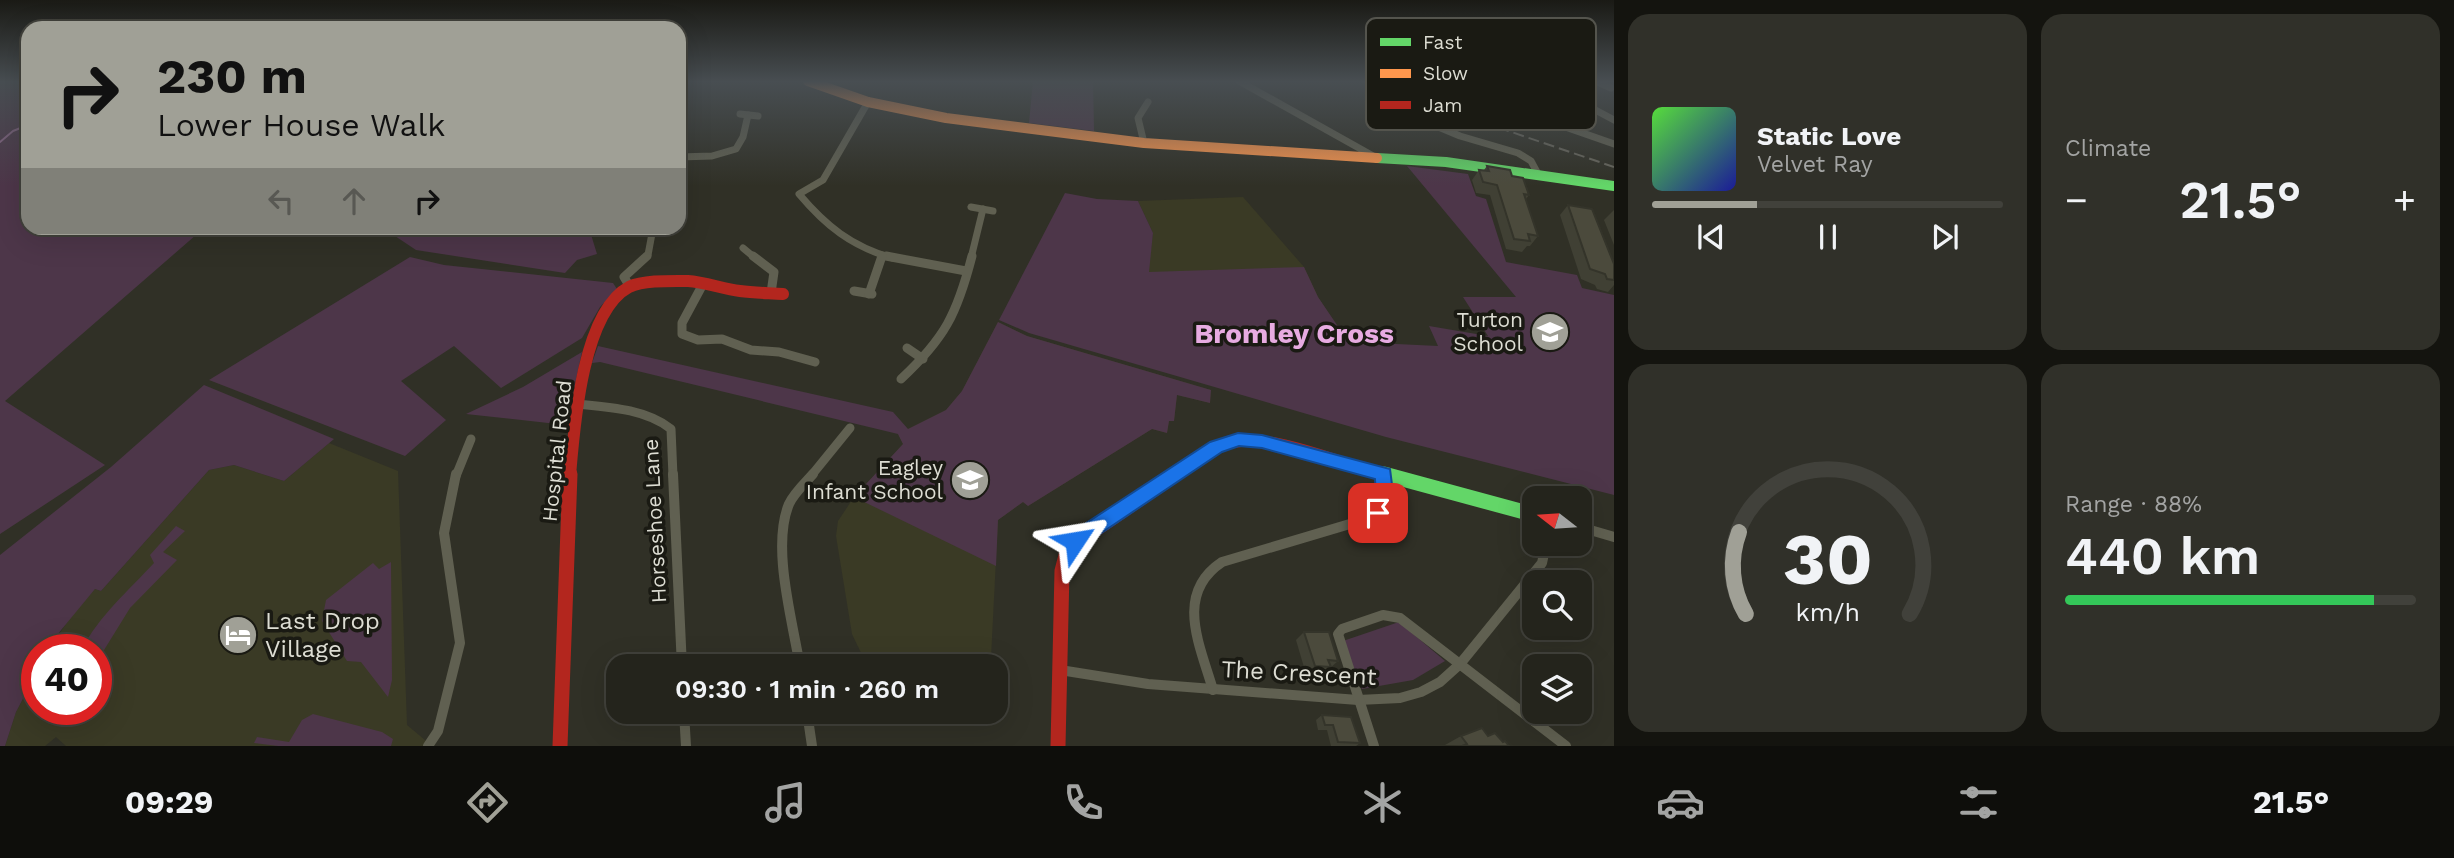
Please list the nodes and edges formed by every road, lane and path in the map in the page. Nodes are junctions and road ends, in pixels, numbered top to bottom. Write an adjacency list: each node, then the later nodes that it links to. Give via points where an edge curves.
1 (744, 116): 10 (street, via 736,149)
2 (860, 116): 18 (street, via 823,180 799,194 838,236)
3 (935, 116): 8 (street)
4 (1139, 116): 8 (street)
5 (1302, 116): 11 (street)
6 (1444, 130): 12 (street, via 1518,153 1531,161)
7 (1574, 130): 9 (street)
8 (1144, 143): 11 (street)
9 (1614, 144)
10 (686, 157)
11 (1375, 157): 12 (street)
12 (1538, 174): 13 (street)
13 (1614, 186)
14 (971, 207): 15 (street)
15 (983, 209): 16 (street); 20 (street)
16 (993, 211)
17 (652, 235): 22 (street, via 648,255 624,277)
18 (882, 256): 20 (street); 23 (street, via 872,294)
19 (739, 260): 24 (street, via 746,251 774,272)
20 (966, 271): 26 (street, via 951,318)
21 (703, 284): 22 (street, via 682,281); 24 (street); 27 (street, via 682,323 682,334 698,340 722,339 751,350 802,354)
22 (630, 287): 29 (street, Hospital Road, via 615,298 597,329)
23 (854, 291)
24 (777, 294)
25 (907, 348): 26 (street)
26 (923, 359): 28 (street)
27 (815, 362)
28 (901, 379)
29 (577, 404): 37 (street, Horseshoe Lane, via 606,407 662,422 671,429); 46 (street, Hospital Road)
30 (850, 428): 38 (street, via 785,512 782,537)
31 (471, 439): 45 (street, via 458,465 444,533 460,643 438,731)
32 (1383, 474): 33 (street); 40 (street, via 1255,440 1216,447 1068,548 1062,571); 41 (street, via 1385,500 1370,518 1222,562 1205,572 1193,598)
33 (1522, 511)
34 (1592, 531): 35 (street)
35 (1614, 537)
36 (1544, 556): 39 (street, The Crescent, via 1542,564)
37 (681, 654)
38 (798, 654)
39 (1460, 664): 42 (street, The Crescent, via 1421,692); 42 (street, via 1396,616 1383,615 1342,629 1338,634); 51 (street)
40 (1060, 670): 41 (street, The Crescent); 49 (street)
41 (1213, 690): 42 (street, The Crescent)
42 (1358, 700): 50 (street)
43 (685, 724): 47 (street)
44 (809, 724): 48 (street)
45 (428, 746)
46 (560, 746)
47 (686, 746)
48 (812, 746)
49 (1058, 746)
50 (1374, 746)
51 (1566, 746)

